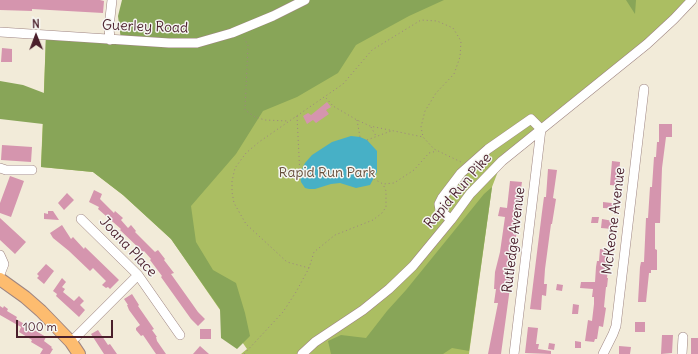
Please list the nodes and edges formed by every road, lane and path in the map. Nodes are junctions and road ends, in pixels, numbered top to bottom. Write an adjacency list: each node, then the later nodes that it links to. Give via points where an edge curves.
1 (112, 0): 7 (street)
2 (305, 0): 5 (street, Guerley Road)
3 (693, 0): 4 (street); 14 (street, Rapid Run Pike, via 652,40)
4 (698, 6)
5 (240, 30): 7 (street, Guerley Road, via 212,40 185,44); 12 (path, via 248,45 246,110 255,117 265,120)
6 (0, 32): 7 (street, Guerley Road)
7 (110, 40)
8 (644, 89): 41 (street, McKeone Avenue, via 616,326)
9 (325, 97): 10 (path); 11 (path, via 333,106); 18 (path, via 343,84 372,50 421,20 437,20 453,28 461,41 460,57 454,74 425,111 421,127)
10 (297, 116): 12 (path); 24 (path)
11 (357, 120): 13 (path); 17 (path)
12 (288, 121): 30 (path, via 246,153 235,168 232,192 234,203 246,224 287,262)
13 (370, 126): 15 (path); 16 (path)
14 (541, 129): 21 (street, via 531,119 488,149); 28 (street, Rapid Run Pike, via 484,179); 40 (street, Rutledge Avenue)
15 (392, 131): 16 (path); 18 (path)
16 (376, 136): 19 (path)
17 (360, 137)
18 (423, 137): 20 (path)
19 (367, 140)
20 (438, 151): 21 (path); 26 (path, via 429,153 402,179)
21 (469, 166): 28 (street, via 439,204 440,210)
22 (0, 168): 23 (street)
23 (32, 170)
24 (300, 176)
25 (374, 179): 26 (path)
26 (383, 184): 30 (path, via 386,207 382,213 373,220 335,235 314,252)
27 (81, 219): 32 (street, Joana Place)
28 (451, 220): 39 (street, Rapid Run Pike, via 413,266 389,289)
29 (0, 255): 31 (street, via 4,264)
30 (308, 268): 38 (path, via 283,312)
31 (0, 274)
32 (138, 275): 34 (street, Joana Place); 36 (street)
33 (0, 280): 36 (main road, via 26,297)
34 (180, 335)
35 (682, 337): 42 (street)
36 (71, 342): 37 (main road)
37 (79, 354)
38 (244, 354)
39 (302, 354)
40 (514, 354)
41 (603, 354)
42 (682, 354)

